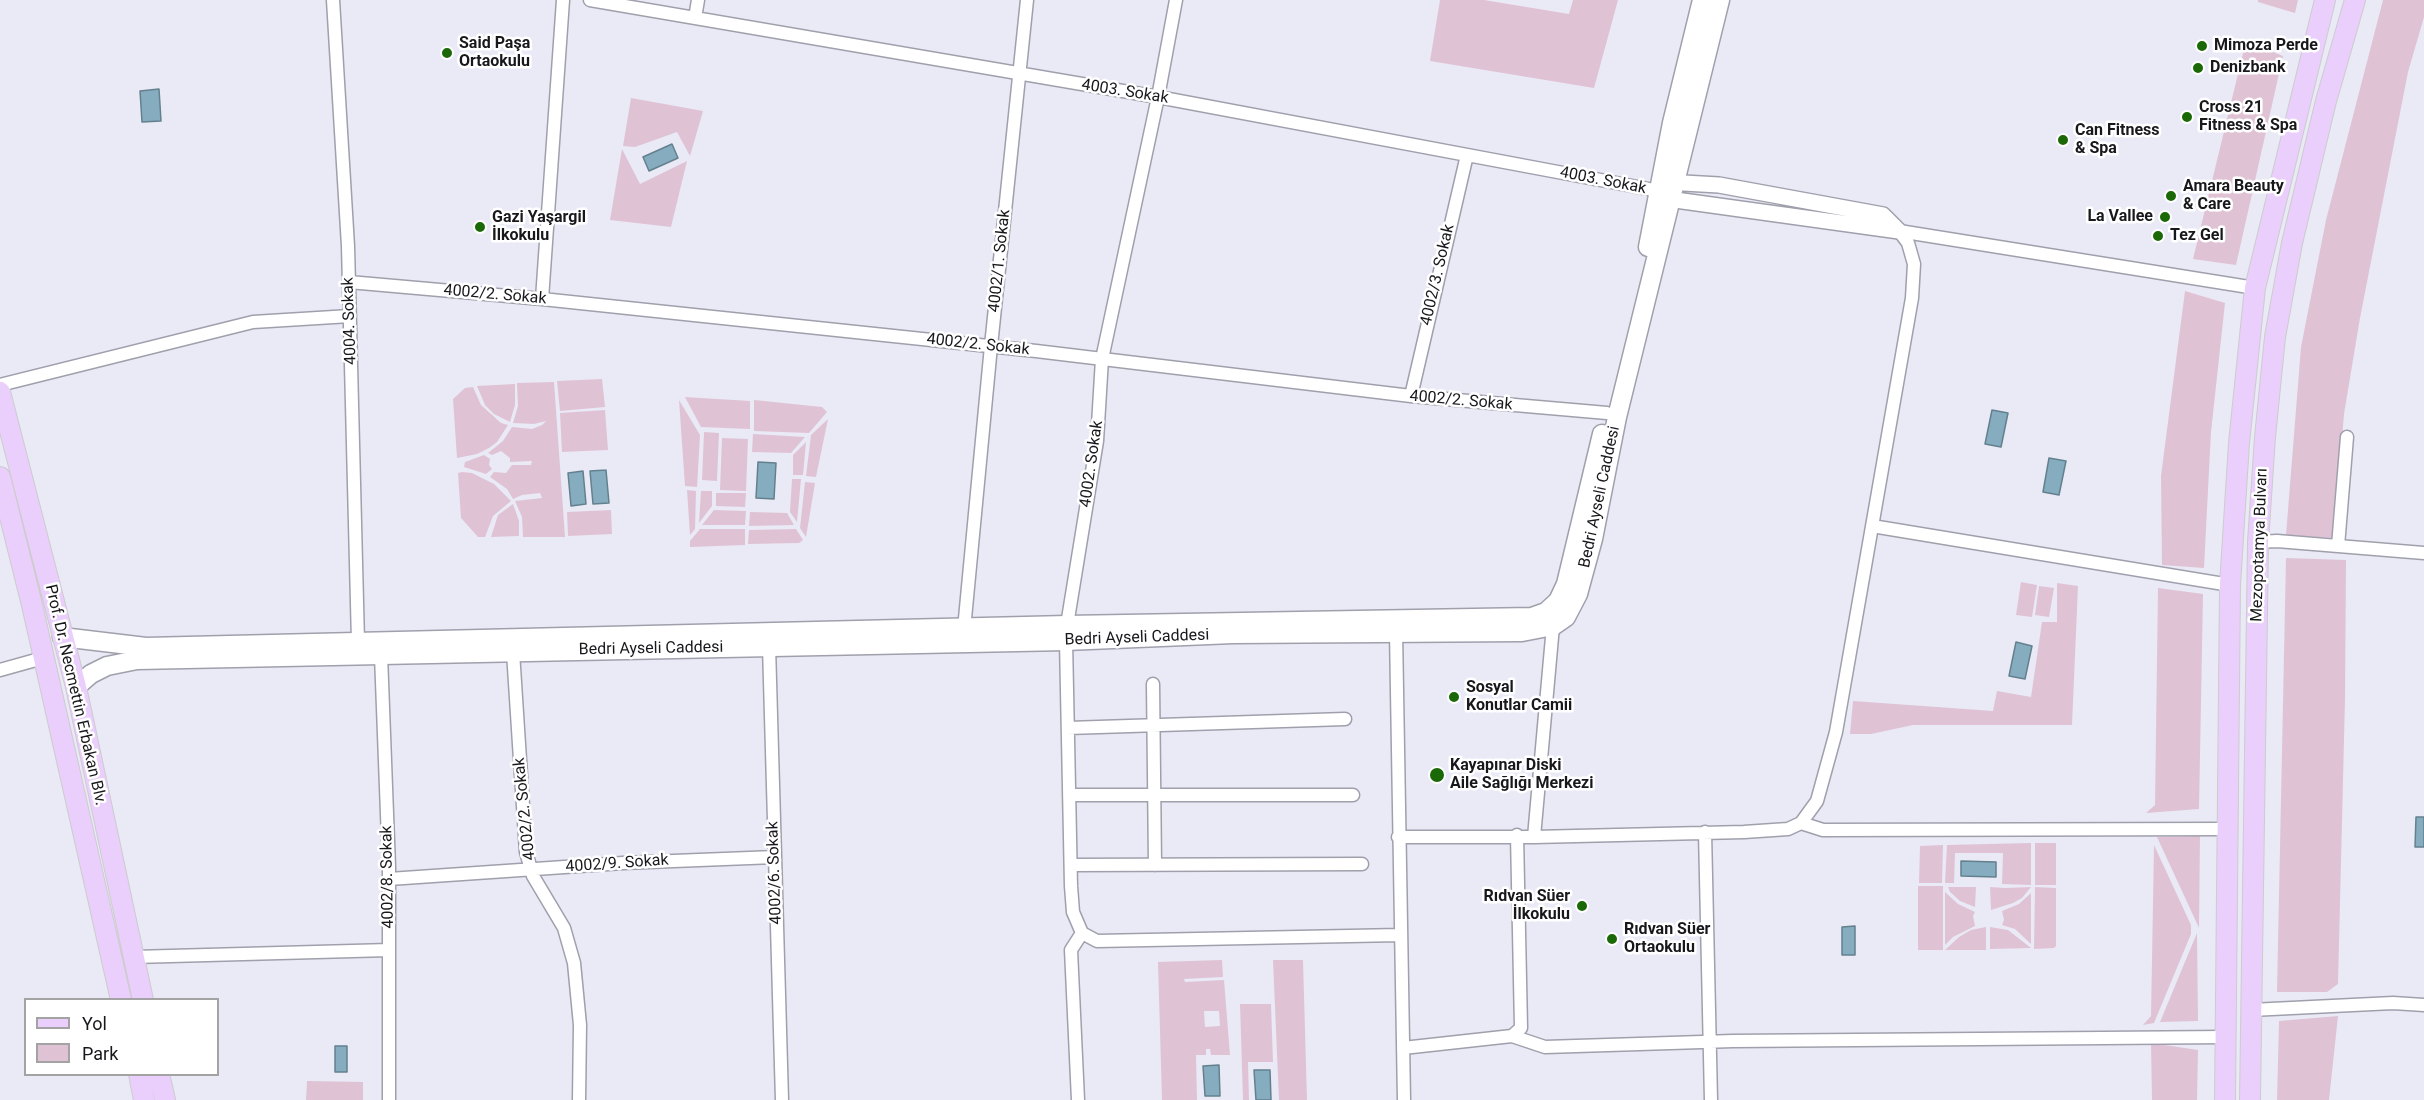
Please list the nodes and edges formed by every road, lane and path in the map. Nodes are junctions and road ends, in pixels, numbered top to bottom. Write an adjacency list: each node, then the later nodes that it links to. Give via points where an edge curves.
1 (333, 0): 17 (street, 4004. Sokak)
2 (563, 0): 19 (street)
3 (590, 0): 11 (street, 4003. Sokak)
4 (698, 0): 11 (street)
5 (1027, 0): 12 (street, 4002/1. Sokak)
6 (1176, 0): 13 (street, 4002. Sokak)
7 (1702, 0): 15 (main road, Bedri Ayseli Caddesi, via 1672,123)
8 (1720, 0): 15 (main road, Bedri Ayseli Caddesi)
9 (2325, 0): 18 (main road, Mezopotamya Bulvarı)
10 (2355, 0): 30 (main road, Mezopotamya Bulvarı, via 2326,101 2282,294 2265,437)
11 (695, 18): 12 (street, 4003. Sokak)
12 (1020, 75): 13 (street, 4003. Sokak); 21 (street, 4002/1. Sokak)
13 (1158, 97): 14 (street, 4003. Sokak); 22 (street, 4002. Sokak)
14 (1467, 155): 15 (street, 4003. Sokak); 25 (street, 4002/3. Sokak)
15 (1665, 191): 16 (street); 26 (main road, Bedri Ayseli Caddesi); 34 (main road, Bedri Ayseli Caddesi, via 1593,539 1578,594 1566,617)
16 (1899, 231): 18 (street); 29 (street, via 1908,243 1914,264 1912,298)
17 (349, 282): 19 (street, 4002/2. Sokak); 20 (street, 4004. Sokak)
18 (2255, 288): 33 (main road, Mezopotamya Bulvarı)
19 (542, 299): 21 (street, 4002/2. Sokak)
20 (350, 316): 23 (street, via 253,322); 39 (street, 4004. Sokak)
21 (991, 346): 22 (street, 4002/2. Sokak); 35 (street, 4002/1. Sokak)
22 (1102, 359): 25 (street, 4002/2. Sokak); 37 (street, 4002. Sokak, via 1097,441)
23 (0, 385)
24 (0, 392): 38 (main road, Prof. Dr. Necmettin Erbakan Blv.)
25 (1411, 396): 26 (street, 4002/2. Sokak)
26 (1607, 413): 37 (main road, Bedri Ayseli Caddesi, via 1566,584 1546,612 1520,618 1396,618)
27 (2347, 437): 31 (street)
28 (0, 477): 43 (main road, Prof. Dr. Necmettin Erbakan Blv.)
29 (1872, 526): 33 (street); 53 (street, via 1836,732 1817,801)
30 (2258, 542): 31 (street); 72 (main road, Mezopotamya Bulvarı)
31 (2338, 546): 32 (street)
32 (2424, 553)
33 (2230, 585): 54 (main road, Mezopotamya Bulvarı)
34 (1553, 626): 36 (main road, Bedri Ayseli Caddesi, via 1522,632); 58 (street)
35 (964, 629): 37 (main road, Bedri Ayseli Caddesi); 39 (main road, Bedri Ayseli Caddesi)
36 (1396, 632): 37 (main road, Bedri Ayseli Caddesi); 57 (street)
37 (1066, 633): 40 (main road, Bedri Ayseli Caddesi); 49 (street, 4002. Sokak)
38 (62, 637): 39 (main road, Bedri Ayseli Caddesi, via 147,647); 46 (main road, Prof. Dr. Necmettin Erbakan Blv.)
39 (358, 642)
40 (769, 646): 41 (main road, Bedri Ayseli Caddesi); 59 (street, 4002/6. Sokak)
41 (513, 652): 42 (main road, Bedri Ayseli Caddesi); 63 (street, 4002/2. Sokak, via 526,852)
42 (381, 655): 46 (main road, Bedri Ayseli Caddesi, via 137,660 107,666); 64 (street, 4002/8. Sokak)
43 (43, 658): 44 (street); 69 (main road, Prof. Dr. Necmettin Erbakan Blv.)
44 (0, 670)
45 (1153, 684): 48 (street)
46 (76, 687): 68 (main road, Prof. Dr. Necmettin Erbakan Blv.)
47 (1345, 720): 48 (street)
48 (1153, 725): 49 (street); 51 (street)
49 (1068, 728): 50 (street, 4002. Sokak)
50 (1069, 795): 51 (street); 61 (street, 4002. Sokak)
51 (1154, 795): 52 (street); 62 (street)
52 (1353, 795)
53 (1801, 823): 54 (street, via 1823,830); 55 (street, via 1788,829)
54 (2228, 829): 74 (main road, Mezopotamya Bulvarı)
55 (1705, 832): 58 (street); 75 (street)
56 (1517, 835): 57 (street); 58 (street); 73 (street, via 1521,1028)
57 (1398, 837): 66 (street)
58 (1534, 837)
59 (775, 857): 63 (street, 4002/9. Sokak, via 623,862); 83 (street, 4002/6. Sokak)
60 (1362, 864): 62 (street)
61 (1071, 865): 62 (street); 65 (street, 4002. Sokak, via 1073,912)
62 (1155, 865)
63 (531, 870): 64 (street, 4002/9. Sokak); 82 (street, 4002/2. Sokak, via 564,928 574,963 580,1025)
64 (389, 879): 67 (street, 4002/8. Sokak)
65 (1082, 933): 66 (street, via 1097,940); 84 (street, via 1071,950)
66 (1400, 935): 76 (street)
67 (389, 950): 68 (street); 81 (street, 4002/8. Sokak)
68 (134, 957): 70 (main road, Prof. Dr. Necmettin Erbakan Blv.)
69 (121, 998)
70 (143, 998)
71 (2424, 1005): 72 (street)
72 (2251, 1010): 88 (main road, Mezopotamya Bulvarı)
73 (1512, 1036): 75 (street, via 1545,1047); 76 (street)
74 (2226, 1037): 75 (street); 87 (main road, Mezopotamya Bulvarı)
75 (1709, 1041): 86 (street)
76 (1403, 1048): 85 (street)
77 (138, 1076): 79 (main road)
78 (159, 1076): 80 (main road)
79 (144, 1100)
80 (165, 1100)
81 (389, 1100)
82 (579, 1100)
83 (782, 1100)
84 (1078, 1100)
85 (1404, 1100)
86 (1711, 1100)
87 (2225, 1100)
88 (2250, 1100)

